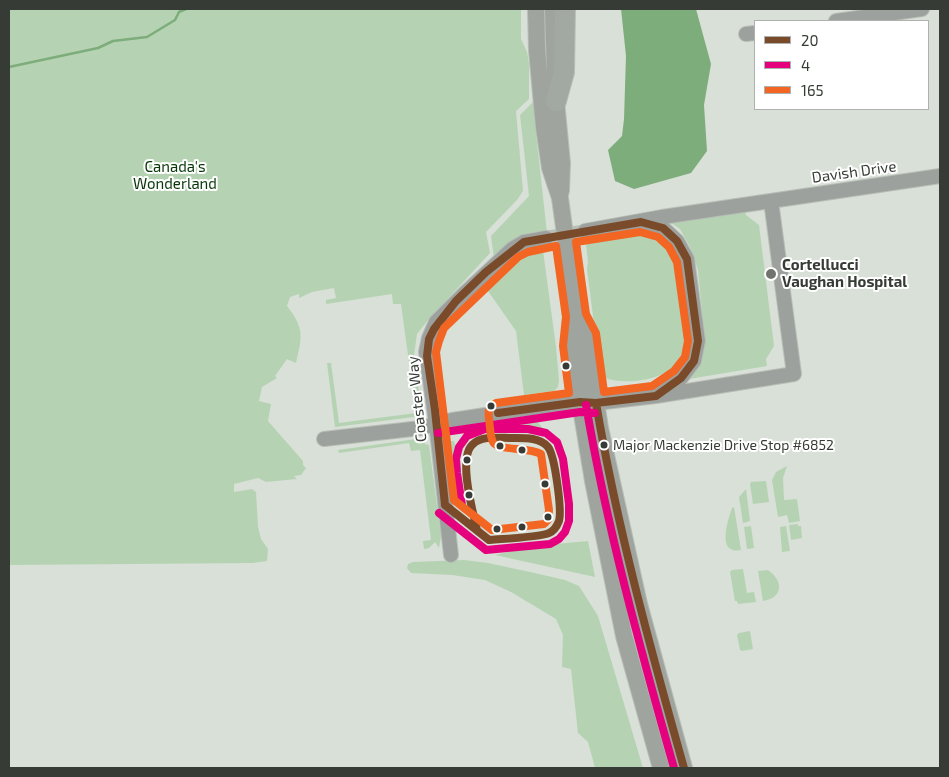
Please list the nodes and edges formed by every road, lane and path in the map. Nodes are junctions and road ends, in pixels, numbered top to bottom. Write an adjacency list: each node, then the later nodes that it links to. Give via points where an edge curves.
1 (536, 9): 8 (main road, via 544,127 550,168)
2 (553, 9): 6 (main road)
3 (565, 9): 6 (highway, via 564,72)
4 (922, 9): 5 (street)
5 (843, 20)
6 (556, 101): 8 (main road, via 562,163)
7 (940, 176): 9 (street, Davish Drive)
8 (560, 198): 14 (main road, bridge, via 576,317 573,346)
9 (772, 201): 10 (street, Davish Drive); 13 (street, via 794,374)
10 (641, 222): 11 (street); 13 (street, via 663,228 677,241 686,259 698,341 694,361 682,378)
11 (585, 231)
12 (546, 238): 15 (street, Coaster Way, via 524,242 512,249 436,322 426,352)
13 (656, 396): 14 (street)
14 (588, 403): 15 (street, via 526,408); 18 (main road, via 624,636); 19 (main road, via 609,473 638,604)
15 (436, 423): 16 (street, via 421,428); 17 (street, Coaster Way)
16 (324, 439)
17 (451, 555)
18 (661, 768)
19 (684, 768)

